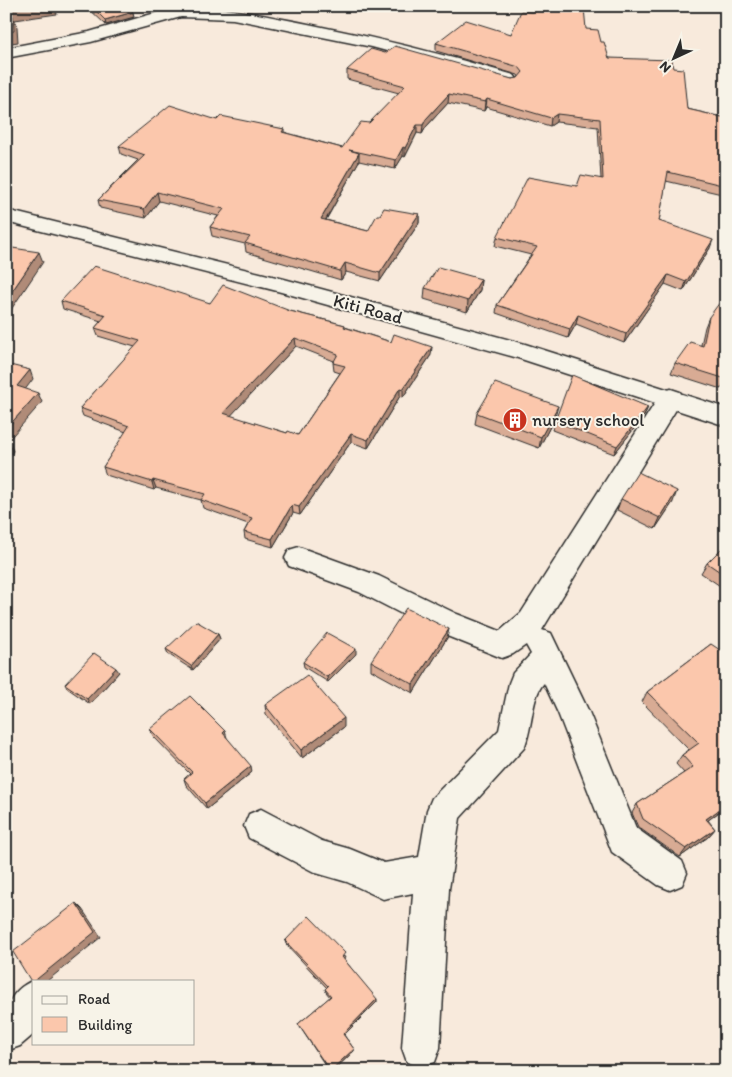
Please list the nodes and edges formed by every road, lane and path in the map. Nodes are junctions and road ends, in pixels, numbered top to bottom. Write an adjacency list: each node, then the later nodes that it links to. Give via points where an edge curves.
1 (186, 9): 2 (street, via 91,37); 3 (street, via 233,14 373,42)
2 (6, 53)
3 (511, 81)
4 (6, 216): 5 (street, Kiti Road, via 284,286 525,352)
5 (671, 398): 6 (street, Kiti Road); 8 (street)
6 (726, 417)
7 (299, 558): 8 (street, via 368,584 447,623 502,645)
8 (531, 622): 9 (street)
9 (547, 657): 11 (street, via 524,684 513,738 444,810); 12 (street, via 624,840)
10 (261, 826): 11 (street, via 316,856 350,866 383,881)
11 (434, 872): 15 (street)
12 (670, 873)
13 (32, 1002): 14 (street, via 20,1022)
14 (6, 1032)
15 (421, 1048)

